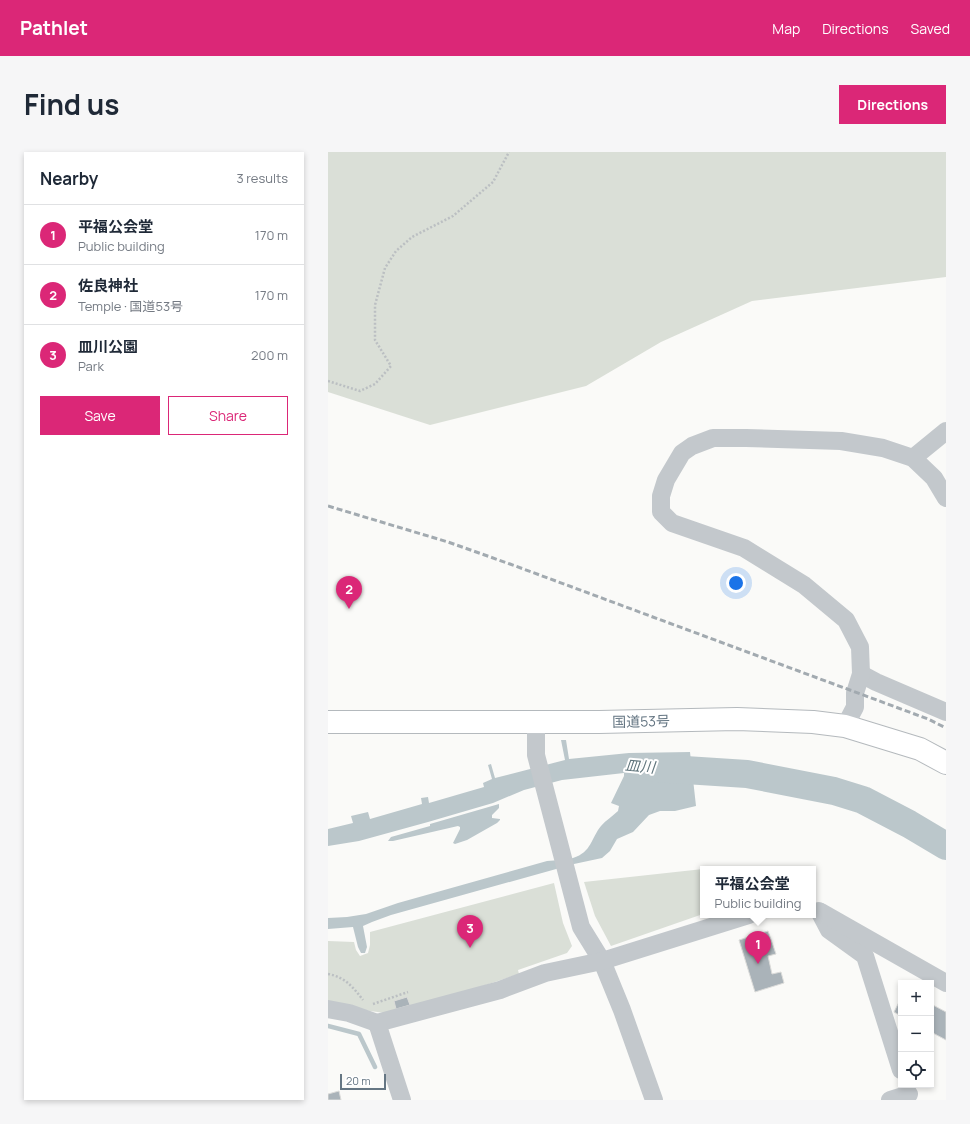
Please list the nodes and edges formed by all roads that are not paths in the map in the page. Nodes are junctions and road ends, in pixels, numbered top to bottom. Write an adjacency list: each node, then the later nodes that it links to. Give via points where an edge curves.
1 (946, 431): 2 (street)
2 (913, 458): 3 (street, via 934,478); 4 (street, via 883,448 841,441 713,438 692,446 682,454 666,480 661,496 661,512 672,523 744,548 804,585 846,620 860,647)
3 (946, 498)
4 (861, 674): 5 (street); 8 (street, via 855,692 855,707)
5 (946, 712)
6 (328, 722): 7 (highway, 国道53号)
7 (536, 722): 8 (highway, 国道53号, via 737,719); 14 (street, via 536,755 581,927)
8 (845, 726): 9 (highway, 国道53号, via 920,749)
9 (946, 763)
10 (816, 910): 12 (street); 13 (street, via 829,930)
11 (738, 918): 14 (street)
12 (881, 946): 13 (street); 15 (street)
13 (865, 956): 18 (street)
14 (602, 961): 17 (street, via 545,973 500,990); 21 (street)
15 (946, 983)
16 (328, 1009): 17 (street, via 350,1013)
17 (377, 1023): 20 (street)
18 (898, 1060)
19 (908, 1093): 22 (street)
20 (402, 1100)
21 (654, 1100)
22 (890, 1100)

